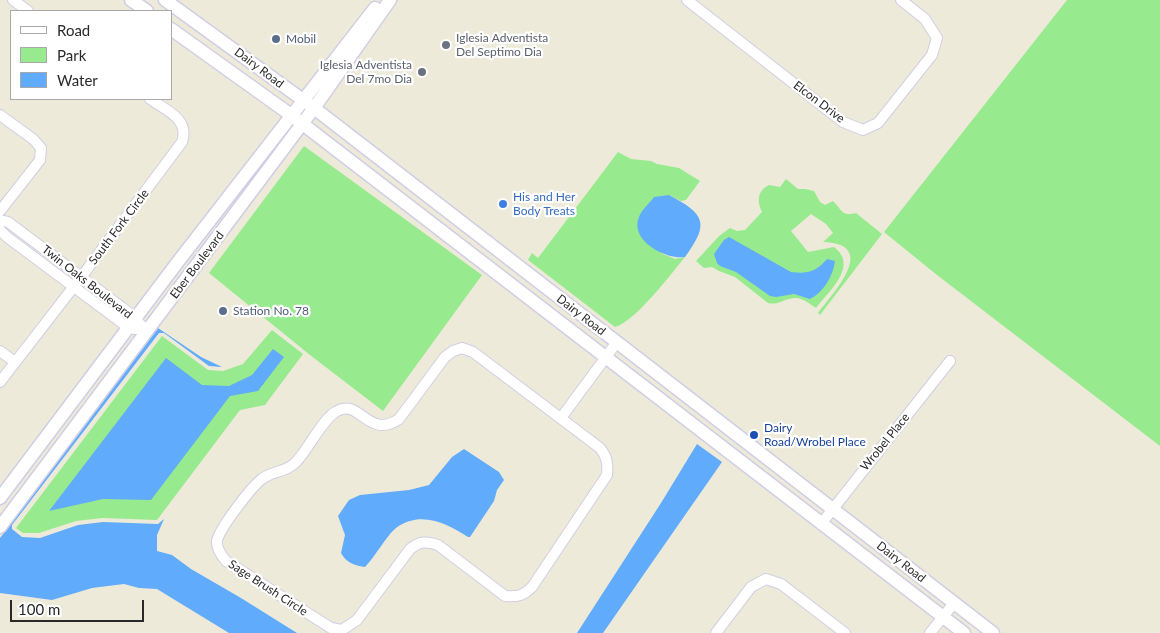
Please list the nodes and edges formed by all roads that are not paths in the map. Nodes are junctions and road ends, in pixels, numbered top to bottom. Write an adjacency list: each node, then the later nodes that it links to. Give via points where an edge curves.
1 (13, 0): 8 (street)
2 (131, 0): 9 (street)
3 (165, 0): 12 (street, Dairy Road)
4 (382, 0): 12 (street, Eber Boulevard)
5 (390, 0): 13 (street, Eber Boulevard)
6 (687, 0): 7 (street, Elcon Drive, via 843,122 863,130 878,123 932,54 938,38 925,19)
7 (901, 0)
8 (27, 10)
9 (146, 10)
10 (172, 30): 14 (street, Dairy Road)
11 (151, 100): 20 (street, South Fork Circle, via 178,118 184,126 182,142)
12 (302, 100): 13 (street, Dairy Road); 14 (street, Eber Boulevard)
13 (314, 108): 16 (street, Eber Boulevard); 24 (street, Dairy Road)
14 (291, 115): 16 (street, Dairy Road); 22 (street, Eber Boulevard)
15 (0, 116): 17 (street, via 41,148 40,160)
16 (302, 124): 23 (street, Eber Boulevard); 26 (street, Dairy Road)
17 (0, 211)
18 (0, 220): 20 (street, Twin Oaks Boulevard, via 8,222)
19 (0, 230): 21 (street, Twin Oaks Boulevard, via 6,238)
20 (82, 276): 21 (street, South Fork Circle); 22 (street, Twin Oaks Boulevard, via 128,312)
21 (74, 287): 22 (street, Twin Oaks Boulevard); 28 (street, South Fork Circle)
22 (132, 323): 23 (street, Twin Oaks Boulevard); 31 (street, Eber Boulevard)
23 (147, 331): 34 (street, Eber Boulevard)
24 (616, 342): 26 (street); 32 (street, Dairy Road)
25 (0, 351): 28 (street)
26 (606, 357): 30 (street); 33 (street, Dairy Road)
27 (950, 361): 32 (street, Wrobel Place)
28 (15, 362): 29 (street, South Fork Circle)
29 (0, 382)
30 (560, 418): 30 (street, Sage Brush Circle, via 473,352 462,348 452,351 399,419 390,425 372,423 356,411 337,410 296,463 256,484 220,532 217,543 220,554 330,628 342,630 357,620 410,548 419,542 438,545 505,596 525,594 606,475 608,463 605,454)
31 (0, 498)
32 (832, 509): 33 (street, Wrobel Place); 35 (street, Dairy Road)
33 (821, 524): 36 (street, Dairy Road)
34 (0, 527)
35 (954, 603): 36 (street); 41 (street, Dairy Road)
36 (942, 617): 39 (street); 40 (street, Dairy Road)
37 (716, 633): 38 (street, via 751,587 766,579 781,584)
38 (845, 633)
39 (930, 633)
40 (964, 633)
41 (993, 633)

